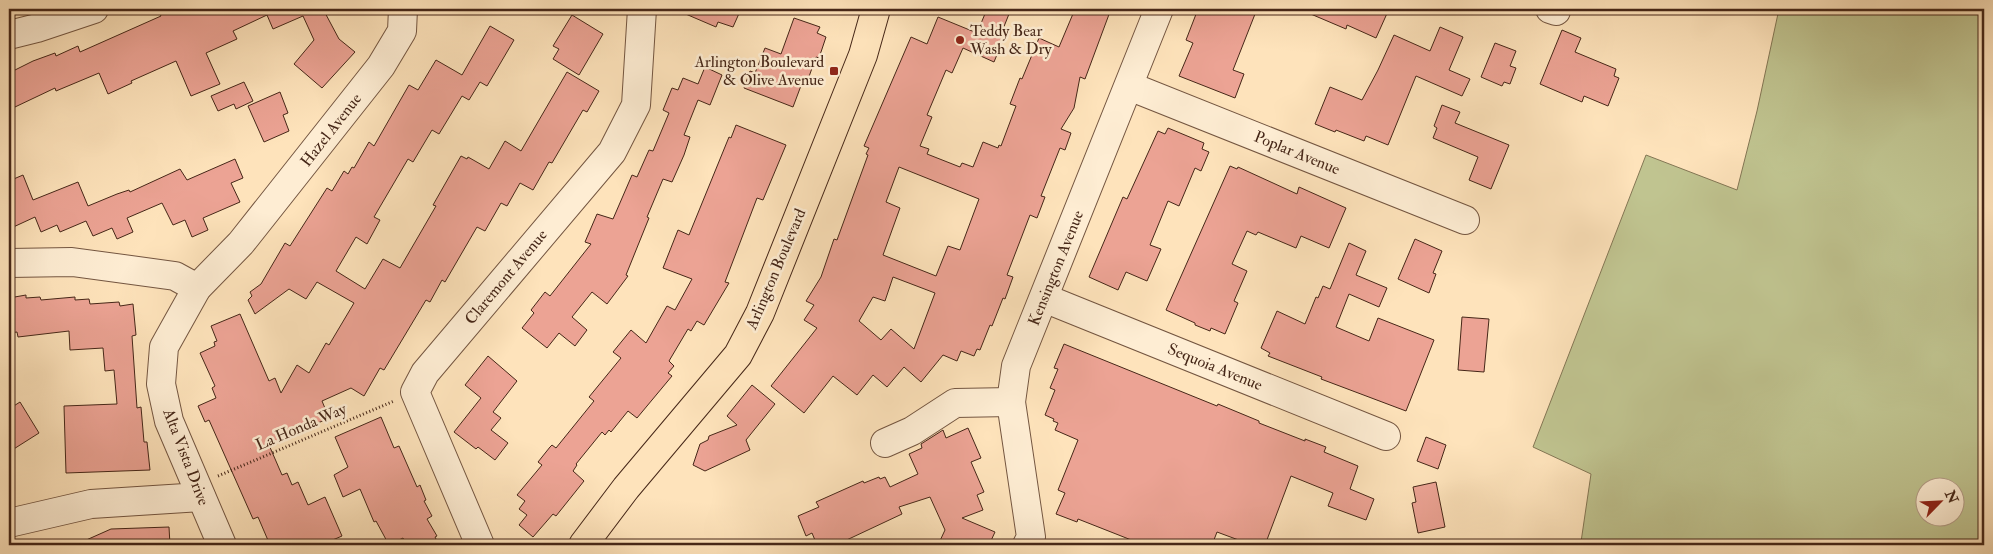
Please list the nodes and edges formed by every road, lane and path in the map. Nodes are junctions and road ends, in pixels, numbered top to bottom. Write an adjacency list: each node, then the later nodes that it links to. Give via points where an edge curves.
1 (94, 9): 6 (street)
2 (403, 9): 9 (street, Hazel Avenue, via 402,31 381,66)
3 (642, 9): 13 (street, Claremont Avenue, via 636,105 612,152 425,373)
4 (1159, 9): 7 (street, Kensington Avenue)
5 (872, 10): 22 (main road, Arlington Boulevard, via 863,55 756,322 738,355 626,488)
6 (9, 35)
7 (1129, 86): 8 (street, Poplar Avenue); 12 (street, Kensington Avenue)
8 (1465, 220)
9 (241, 243): 11 (street, Alta Vista Drive)
10 (9, 263): 11 (street, via 72,262 175,276)
11 (196, 288): 17 (street, Alta Vista Drive, via 164,347 161,384 168,421)
12 (1044, 298): 14 (street, Kensington Avenue, via 1016,366); 15 (street, Sequoia Avenue)
13 (415, 392): 17 (path, La Honda Way); 21 (street)
14 (1011, 402): 16 (street, via 955,403 912,431); 19 (street, Kensington Avenue)
15 (1386, 436)
16 (885, 443)
17 (198, 491): 18 (street, via 90,504); 20 (street, Alta Vista Drive)
18 (9, 524)
19 (1037, 542)
20 (222, 545)
21 (480, 545)
22 (583, 545)

